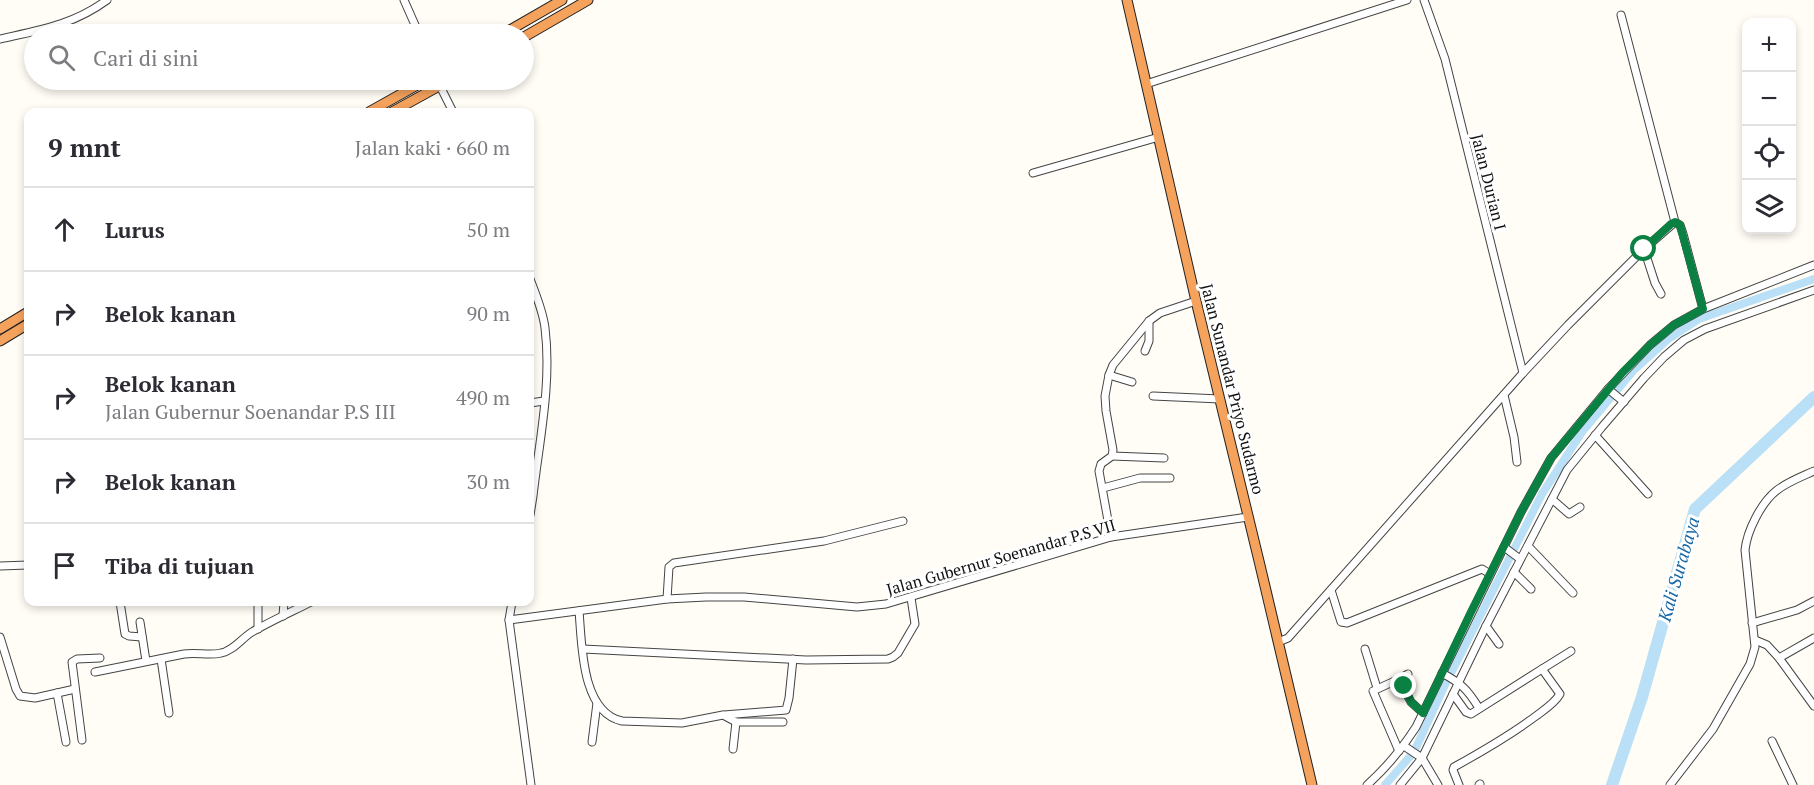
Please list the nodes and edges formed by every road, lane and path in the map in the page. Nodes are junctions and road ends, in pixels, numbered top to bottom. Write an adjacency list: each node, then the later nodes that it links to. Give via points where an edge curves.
1 (107, 0): 9 (street)
2 (404, 0): 10 (street)
3 (562, 0): 11 (highway)
4 (588, 0): 12 (highway)
5 (1127, 0): 15 (highway, Jalan Sunandar Priyo Sudarmo)
6 (1407, 0): 15 (street)
7 (1424, 0): 38 (street, Jalan Durian I, via 1444,59)
8 (1621, 15): 24 (street)
9 (61, 24)
10 (415, 24)
11 (520, 24)
12 (534, 31)
13 (24, 33): 14 (street)
14 (0, 39)
15 (1146, 84): 22 (highway, Jalan Sunandar Priyo Sudarmo)
16 (408, 90): 19 (highway)
17 (426, 90): 20 (highway)
18 (443, 90): 21 (street)
19 (376, 108)
20 (398, 108)
21 (451, 108)
22 (1159, 137): 23 (street); 30 (highway, Jalan Sunandar Priyo Sudarmo)
23 (1034, 173)
24 (1675, 222): 25 (street); 31 (street, via 1683,234)
25 (1644, 249): 29 (street); 38 (street)
26 (1814, 266): 31 (street)
27 (534, 290): 45 (street, via 545,329)
28 (1814, 290): 46 (street, via 1684,340)
29 (1661, 294)
30 (1196, 301): 33 (street, via 1160,313); 44 (highway, Jalan Sunandar Priyo Sudarmo)
31 (1703, 309): 41 (street, via 1674,325 1650,345)
32 (24, 314): 35 (highway)
33 (1149, 321): 37 (street); 39 (street)
34 (24, 326): 36 (highway)
35 (0, 329)
36 (0, 341)
37 (1145, 351)
38 (1523, 373): 42 (street)
39 (1108, 375): 40 (street); 49 (street, via 1105,396)
40 (1132, 382)
41 (1610, 390): 46 (street); 63 (street, via 1551,458)
42 (1504, 395): 51 (street); 70 (street)
43 (1153, 396): 44 (street)
44 (1220, 399): 59 (highway, Jalan Sunandar Priyo Sudarmo)
45 (544, 401): 47 (street); 53 (street)
46 (1623, 401): 48 (street)
47 (534, 402)
48 (1595, 435): 56 (street); 57 (street, via 1567,470)
49 (1112, 456): 50 (street); 55 (street, via 1099,468)
50 (1164, 458)
51 (1517, 462)
52 (1814, 471): 84 (street, via 1775,491 1749,533 1745,550)
53 (534, 475)
54 (1170, 478): 55 (street, via 1140,478)
55 (1103, 488): 61 (street)
56 (1648, 495)
57 (1552, 499): 58 (street, via 1566,513); 62 (street)
58 (1580, 507)
59 (1248, 517): 61 (street, Jalan Gubernur Soenandar P.S VII); 91 (highway, Jalan Sunandar Priyo Sudarmo)
60 (903, 521): 73 (street, via 824,541 674,563 669,567)
61 (1111, 537): 72 (street, Jalan Gubernur Soenandar P.S VII)
62 (1528, 546): 64 (street); 71 (street)
63 (1506, 548): 64 (street); 68 (street)
64 (1519, 558): 67 (street)
65 (24, 565): 66 (street)
66 (0, 566)
67 (1514, 572): 69 (street); 85 (street)
68 (1490, 574): 70 (street, via 1482,568 1347,623 1341,622); 104 (street)
69 (1531, 588)
70 (1331, 590): 91 (street, via 1288,638)
71 (1573, 593)
72 (911, 598): 73 (street, Jalan Gubernur Soenandar P.S VII, via 857,607 744,597); 99 (street, via 915,624 893,657)
73 (667, 599): 80 (street, Jalan Gubernur Soenandar P.S VII)
74 (1814, 601): 84 (street, via 1791,612)
75 (121, 606): 87 (street, via 125,634)
76 (258, 606): 86 (street)
77 (284, 606): 81 (street)
78 (303, 606): 81 (street)
79 (511, 606): 82 (street)
80 (579, 611): 82 (street, Jalan Gubernur Soenandar P.S VII); 93 (street)
81 (283, 616): 86 (street)
82 (509, 620): 126 (street)
83 (141, 622): 87 (street)
84 (1752, 622): 90 (street)
85 (1486, 626): 92 (street); 106 (street)
86 (258, 629): 98 (street, via 221,654 196,652)
87 (142, 637): 100 (street)
88 (0, 638): 109 (street, via 20,696 34,698)
89 (1814, 638): 97 (street)
90 (1755, 640): 97 (street, via 1767,645); 132 (street, via 1750,664 1713,729)
91 (1278, 642): 127 (highway, Jalan Sunandar Priyo Sudarmo)
92 (1499, 644)
93 (583, 649): 99 (street); 111 (street, via 588,683)
94 (1365, 649): 107 (street)
95 (1571, 651): 101 (street)
96 (100, 658): 108 (street, via 72,662)
97 (1779, 658): 112 (street)
98 (161, 659): 100 (street); 114 (street)
99 (793, 659): 116 (street, via 786,710)
100 (146, 661): 102 (street)
101 (1542, 669): 113 (street); 131 (street, via 1559,697 1506,738 1454,767)
102 (95, 672)
103 (1408, 674): 105 (street)
104 (1443, 674): 106 (street); 115 (street)
105 (1399, 679): 107 (street); 115 (street, via 1411,702)
106 (1457, 681): 110 (street); 113 (street)
107 (1377, 688): 124 (street, via 1372,694)
108 (75, 689): 109 (street); 119 (street)
109 (57, 693): 121 (street)
110 (1453, 694): 113 (street, via 1469,714); 125 (street)
111 (598, 706): 116 (street, via 622,721 682,723); 122 (street)
112 (1814, 706)
113 (1479, 708)
114 (169, 713)
115 (1423, 713): 124 (street)
116 (723, 715): 117 (street)
117 (736, 722): 118 (street); 123 (street)
118 (783, 722)
119 (82, 740)
120 (1772, 741): 133 (street)
121 (66, 742)
122 (592, 742)
123 (733, 749)
124 (1404, 749): 125 (street); 128 (street)
125 (1420, 757): 129 (street); 130 (street)
126 (531, 785)
127 (1312, 785)
128 (1367, 785)
129 (1400, 785)
130 (1438, 785)
131 (1459, 785)
132 (1670, 785)
133 (1793, 785)

